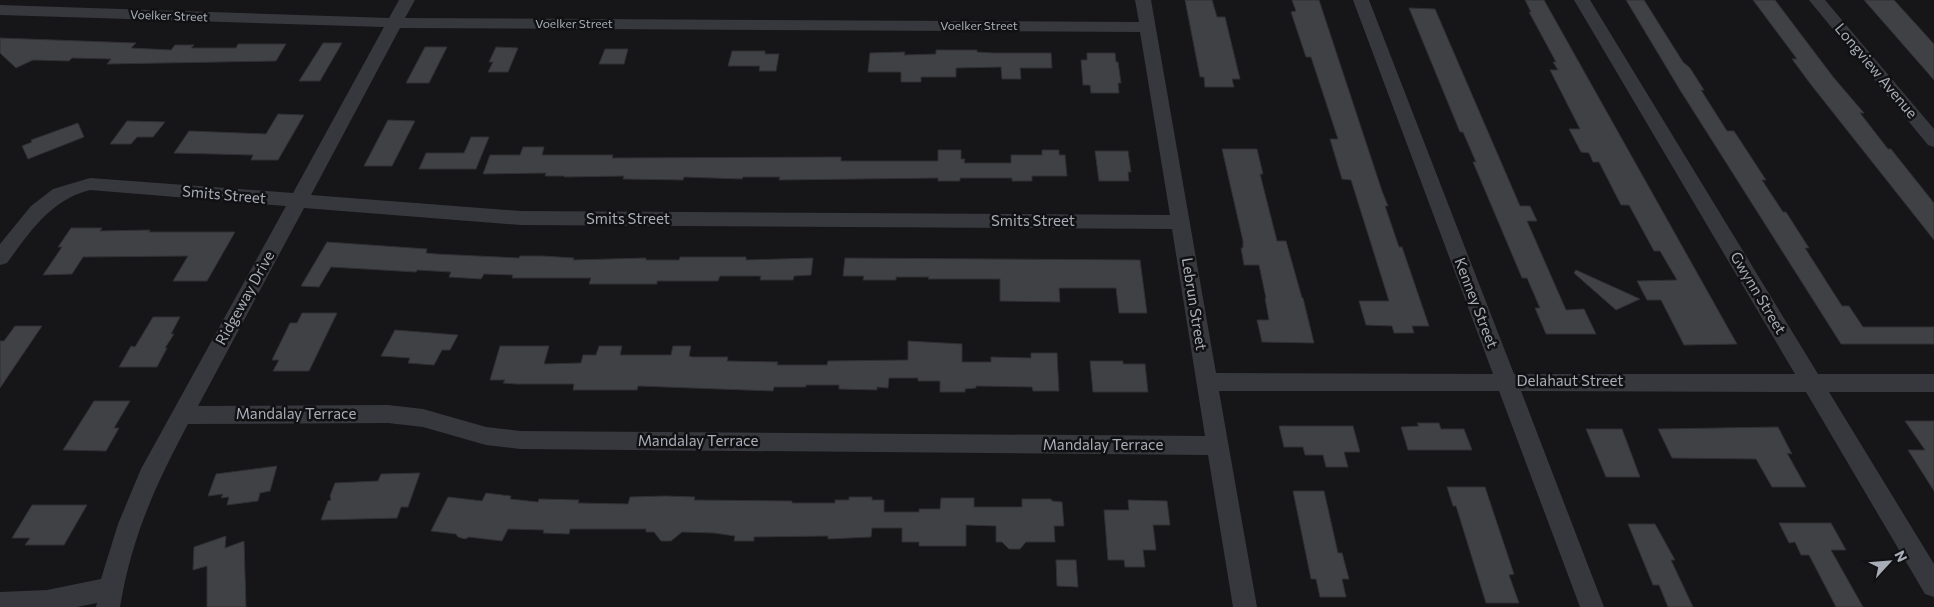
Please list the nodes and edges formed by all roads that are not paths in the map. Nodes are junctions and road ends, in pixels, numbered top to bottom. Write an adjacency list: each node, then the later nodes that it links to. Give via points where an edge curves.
1 (407, 0): 7 (street, Ridgeway Drive)
2 (1143, 0): 8 (street, Lebrun Street)
3 (1361, 0): 13 (street, Kenney Street)
4 (1582, 0): 15 (street, Gwynn Street)
5 (1817, 0): 9 (street, Longview Avenue)
6 (0, 10): 7 (street, Voelker Street)
7 (395, 22): 8 (street, Voelker Street); 10 (street, Ridgeway Drive)
8 (1148, 27): 11 (street, Lebrun Street)
9 (1934, 141)
10 (298, 201): 11 (street, Smits Street, via 521,218); 12 (street, Smits Street, via 90,184 78,186 42,204); 17 (street, Ridgeway Drive)
11 (1180, 222): 14 (street, Lebrun Street)
12 (0, 258)
13 (1506, 381): 14 (street, Delahaut Street); 15 (street, Delahaut Street); 23 (street, Kenney Street)
14 (1207, 382): 18 (street, Lebrun Street)
15 (1812, 382): 16 (street, Delahaut Street); 19 (street, Gwynn Street)
16 (1934, 383)
17 (182, 415): 18 (street, Mandalay Terrace, via 388,414 423,418 486,436 520,440); 20 (street, Ridgeway Drive, via 132,514)
18 (1218, 446): 22 (street, Lebrun Street)
19 (1934, 586)
20 (109, 597): 21 (street)
21 (0, 604)
22 (1245, 607)
23 (1592, 607)

